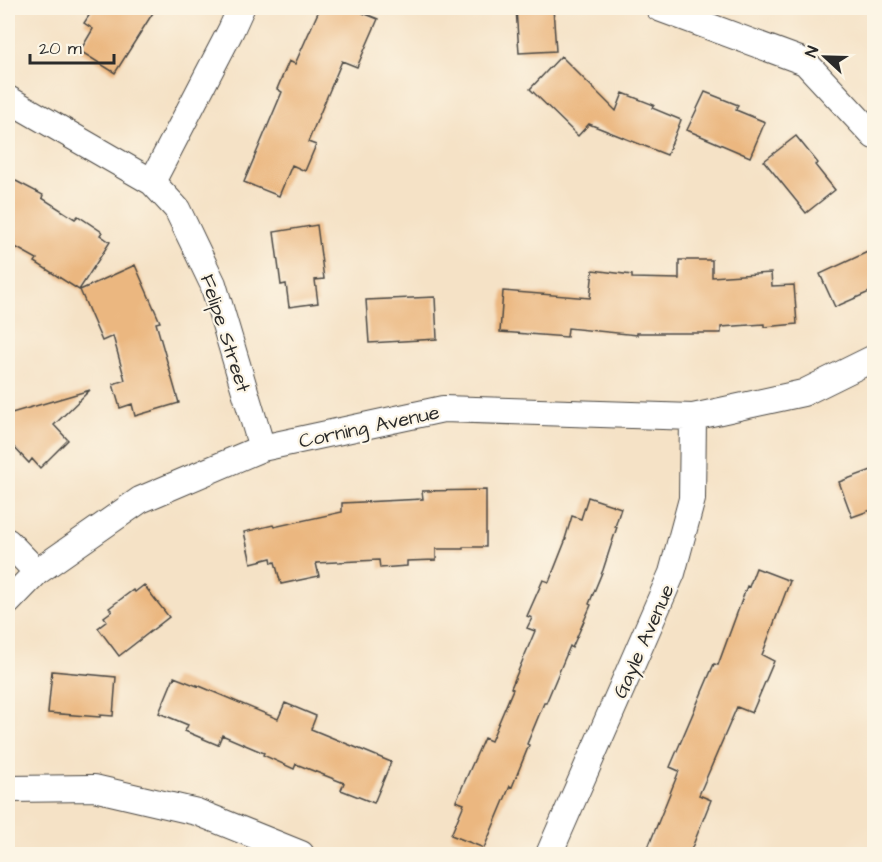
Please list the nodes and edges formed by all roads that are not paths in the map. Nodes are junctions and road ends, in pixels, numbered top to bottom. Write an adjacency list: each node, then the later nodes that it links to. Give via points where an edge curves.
1 (241, 8): 5 (street)
2 (658, 8): 4 (street, via 805,62)
3 (8, 99): 5 (street, Felipe Street)
4 (874, 136)
5 (152, 182): 8 (street, Felipe Street, via 177,209 213,284)
6 (874, 357): 7 (street, Corning Avenue, via 803,393)
7 (693, 417): 8 (street, Corning Avenue, via 443,409); 14 (street, Gayle Avenue, via 692,499 672,573)
8 (262, 448): 10 (street, Corning Avenue, via 140,500)
9 (8, 542): 10 (street)
10 (37, 572): 11 (street, Corning Avenue)
11 (8, 602)
12 (8, 789): 13 (street, via 94,788 198,812)
13 (300, 855)
14 (549, 855)

